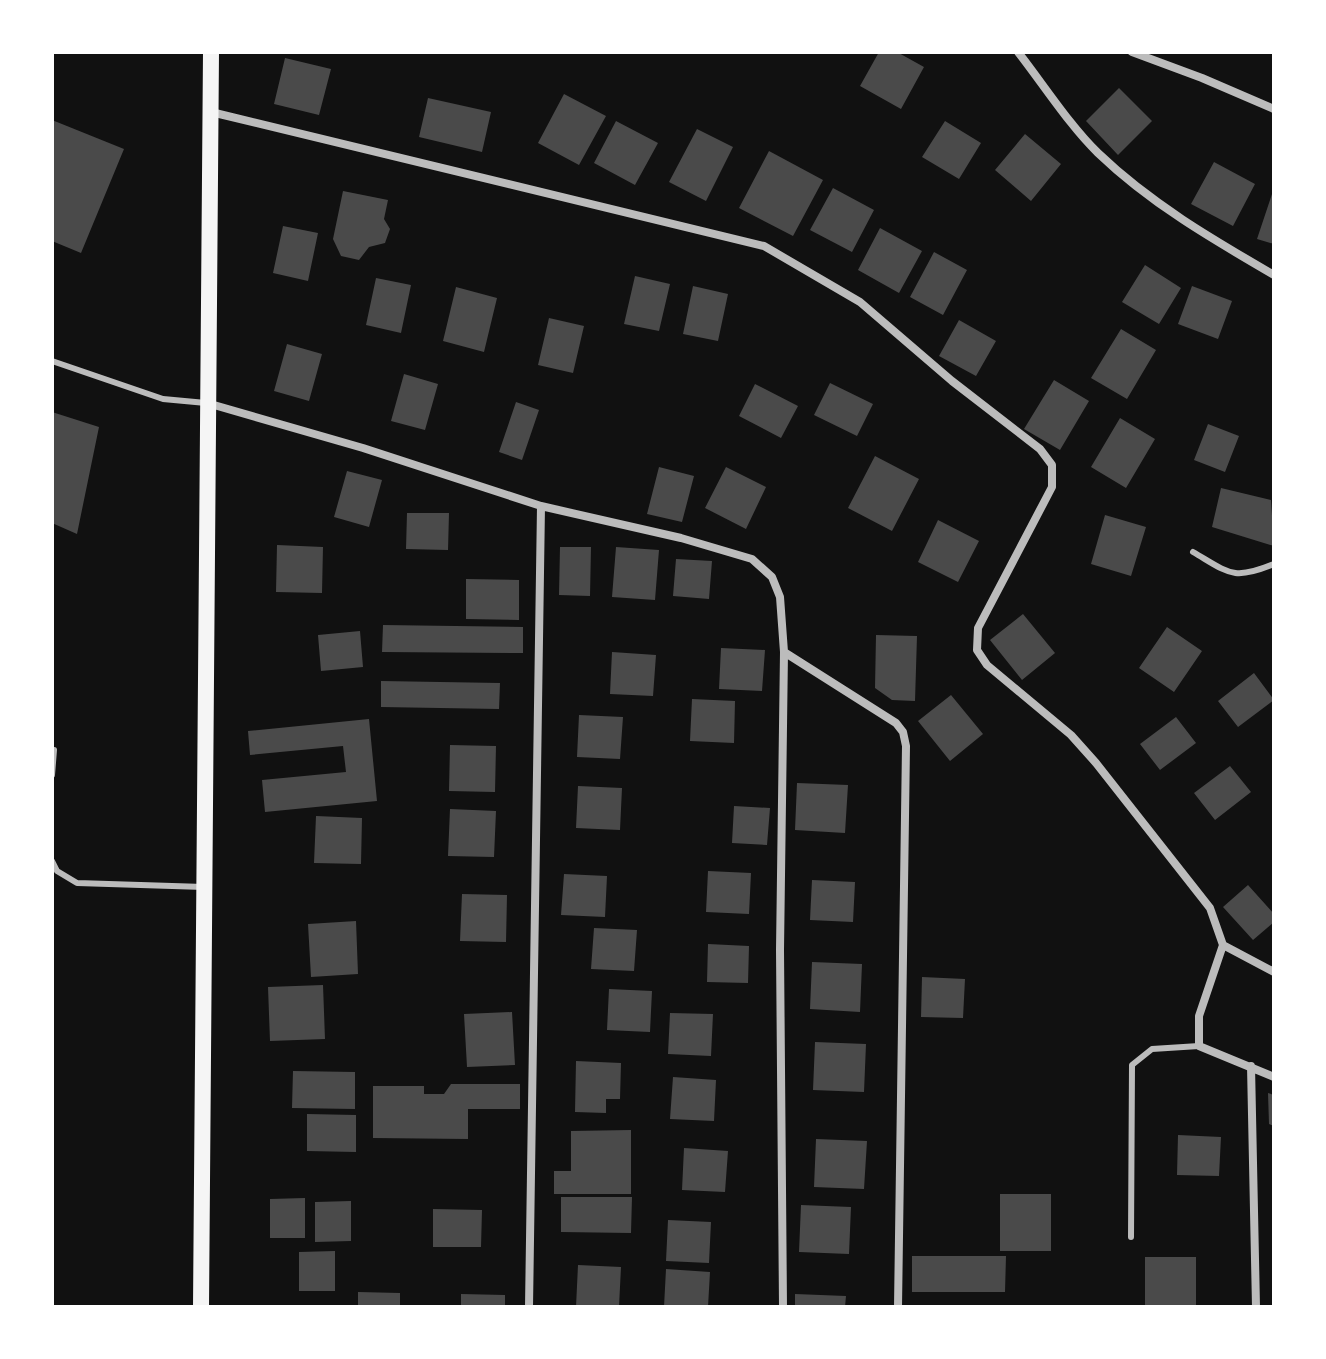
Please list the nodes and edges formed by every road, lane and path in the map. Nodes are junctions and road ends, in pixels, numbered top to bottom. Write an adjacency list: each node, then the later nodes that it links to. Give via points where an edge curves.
1 (211, 52): 5 (main road)
2 (1018, 52): 6 (street, via 1095,150 1125,177 1194,228)
3 (1132, 52): 4 (street)
4 (1274, 109)
5 (210, 112): 8 (main road); 17 (street, via 764,246 860,302 1040,449 1052,465 1052,487 978,628 977,650 1096,763 1210,908)
6 (1274, 275)
7 (52, 361): 8 (lane, via 163,399)
8 (206, 403): 9 (street); 16 (main road)
9 (541, 506): 12 (street, via 752,559 772,577 780,597); 24 (street)
10 (1193, 552): 11 (lane, via 1232,574)
11 (1274, 564)
12 (784, 652): 25 (street); 26 (street, via 896,723 906,746)
13 (54, 750): 14 (lane)
14 (52, 775)
15 (52, 861): 16 (lane, via 57,871 77,883)
16 (204, 887): 23 (main road)
17 (1223, 945): 18 (street); 19 (street, via 1199,1016)
18 (1274, 972)
19 (1199, 1046): 20 (street); 22 (lane, via 1152,1049 1132,1065)
20 (1251, 1066): 21 (street); 27 (street)
21 (1274, 1077)
22 (1131, 1237)
23 (201, 1307)
24 (529, 1307)
25 (783, 1307)
26 (898, 1307)
27 (1256, 1307)

